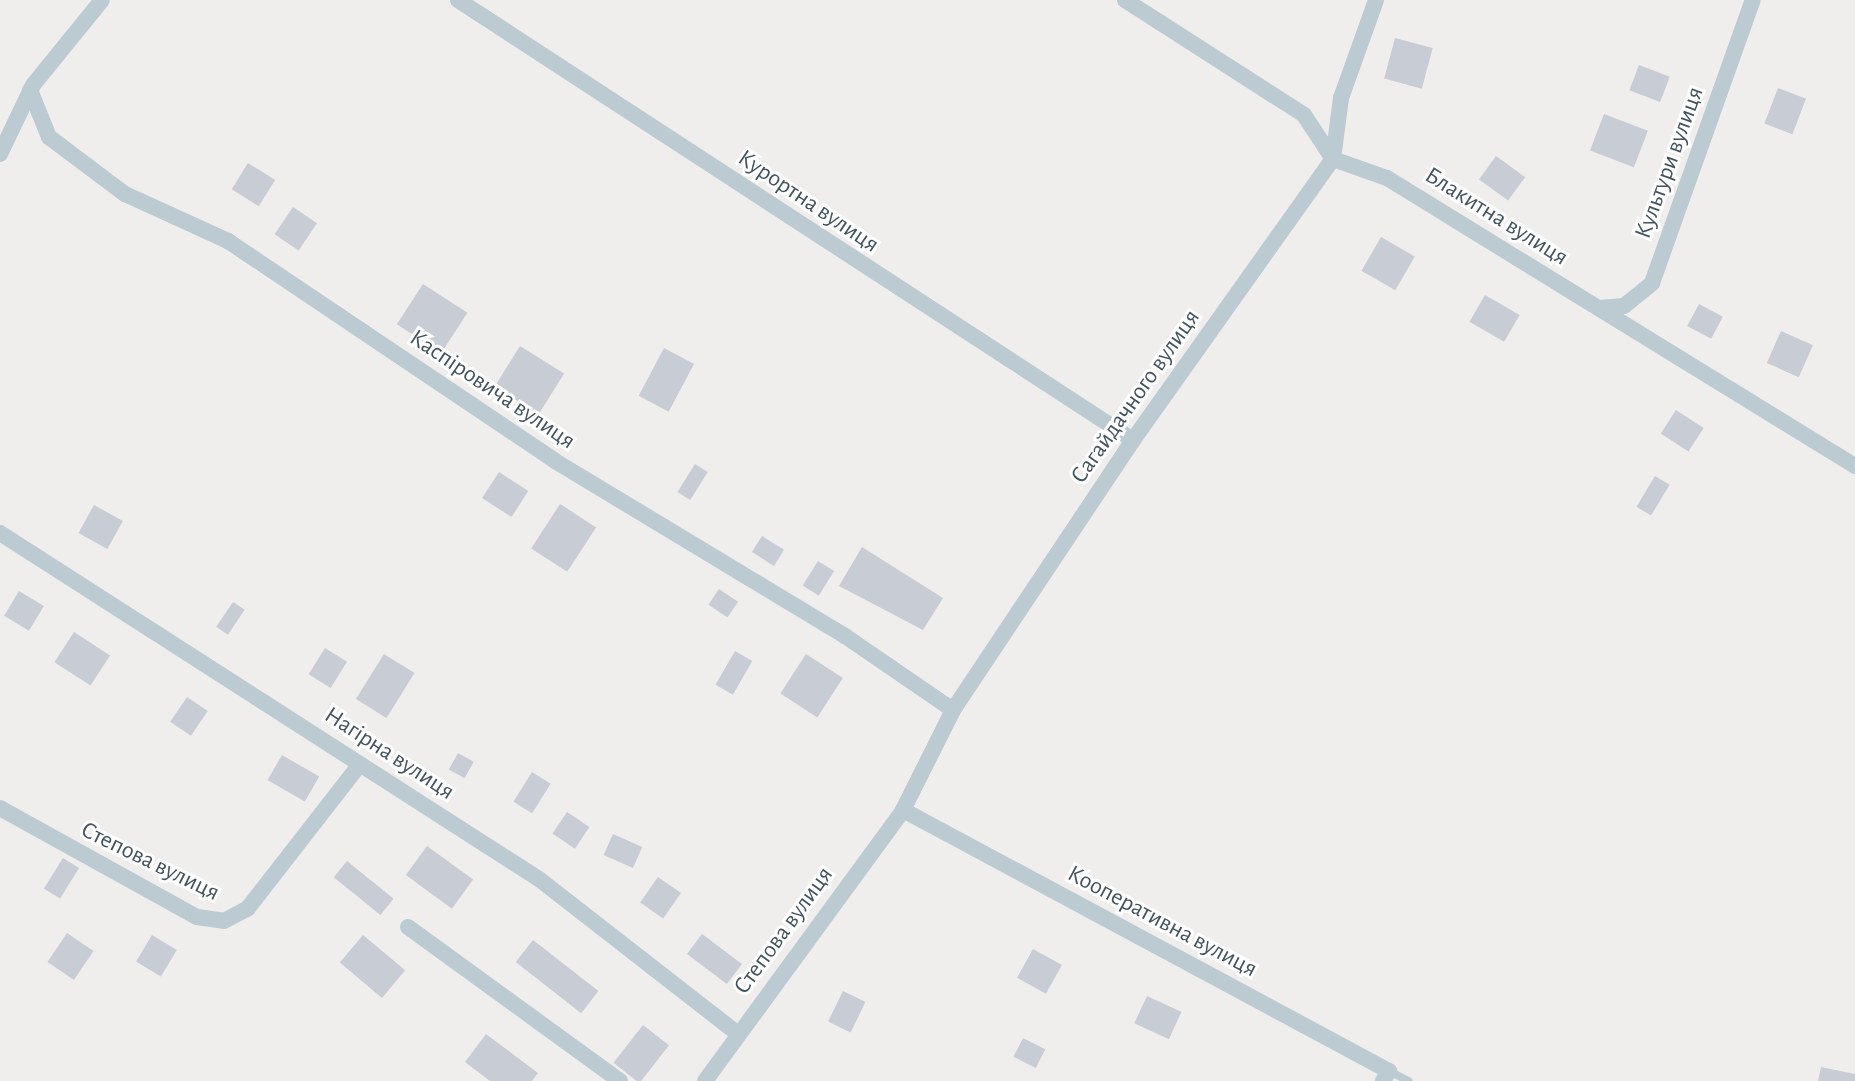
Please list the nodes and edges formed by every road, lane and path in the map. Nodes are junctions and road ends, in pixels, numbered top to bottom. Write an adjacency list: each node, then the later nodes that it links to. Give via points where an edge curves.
1 (102, 0): 6 (street)
2 (458, 0): 10 (street, Курортна вулиця)
3 (1125, 0): 8 (street, via 1304,115)
4 (1376, 0): 8 (street, Сагайдачного вулиця, via 1341,98)
5 (1753, 0): 9 (street, Культури вулиця, via 1652,283 1624,306)
6 (30, 90): 7 (street); 13 (street, Каспіровича вулиця, via 49,137 125,194 228,241 555,461 832,628)
7 (0, 154)
8 (1333, 159): 9 (street, Блакитна вулиця, via 1387,178); 10 (street, Сагайдачного вулиця)
9 (1600, 308): 11 (street, Блакитна вулиця)
10 (1133, 440): 13 (street, Сагайдачного вулиця)
11 (1855, 466)
12 (0, 533): 14 (street, Нагірна вулиця)
13 (953, 710): 16 (street, Сагайдачного вулиця)
14 (360, 764): 15 (street, Степова вулиця, via 248,908 224,921 197,917); 18 (street, Нагірна вулиця, via 607,927)
15 (0, 808)
16 (903, 810): 18 (street, Степова вулиця); 19 (street, Кооперативна вулиця)
17 (408, 927): 20 (street)
18 (738, 1034): 21 (street, Степова вулиця)
19 (1386, 1076): 22 (lane)
20 (620, 1081)
21 (705, 1081)
22 (1409, 1081)

